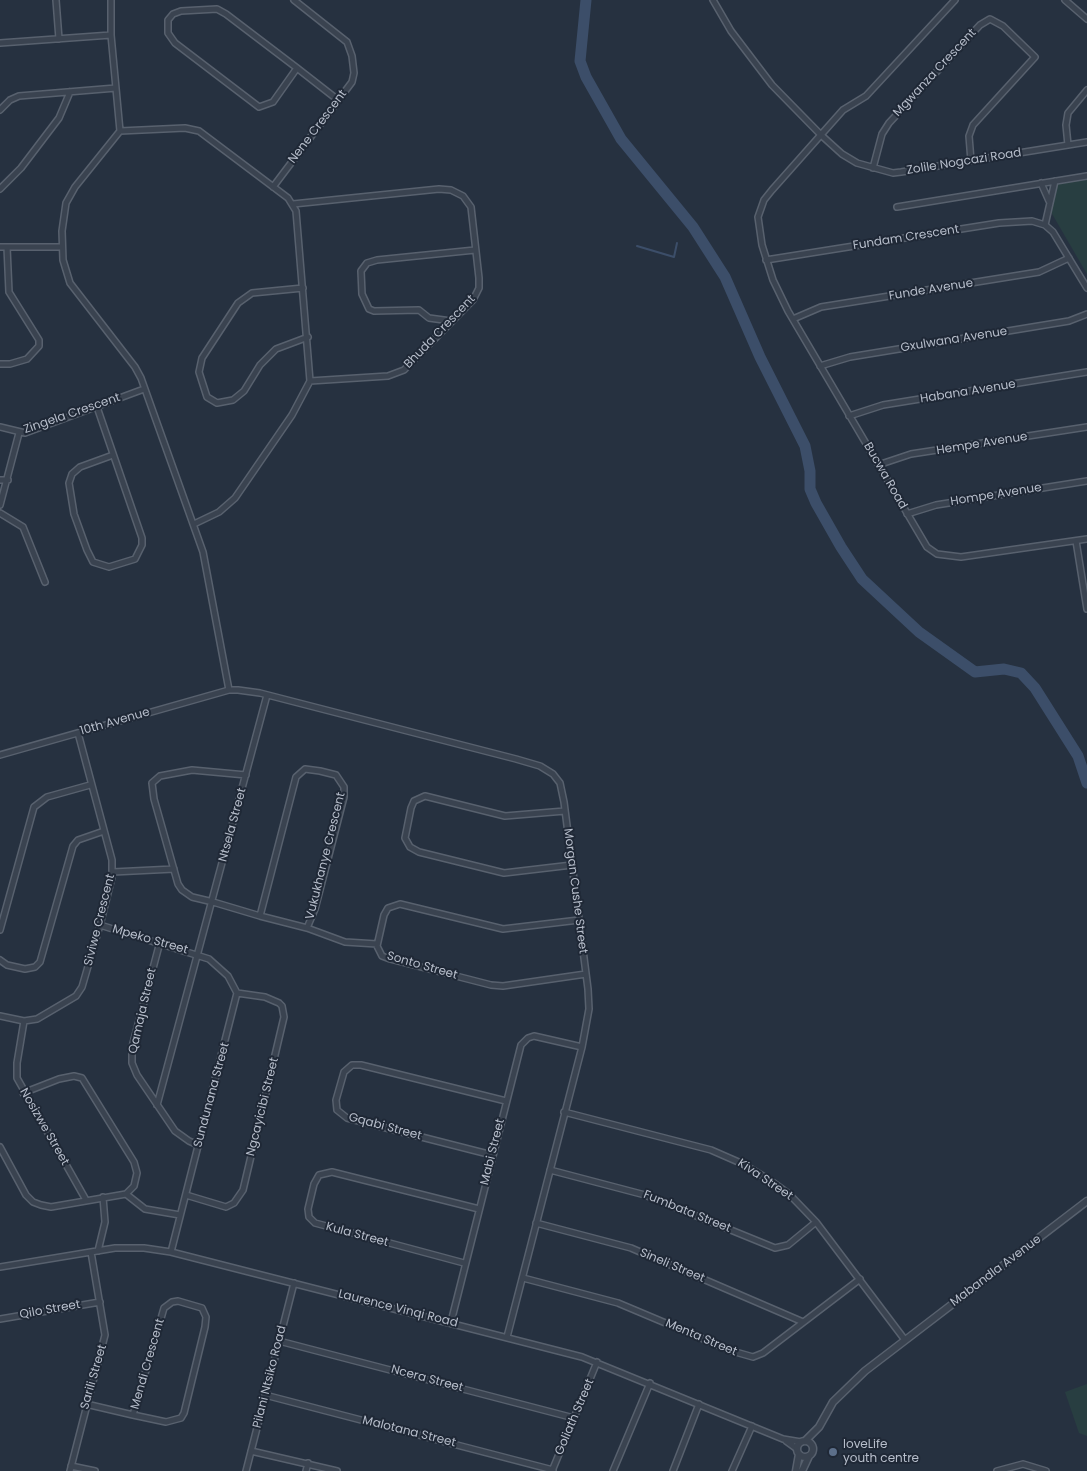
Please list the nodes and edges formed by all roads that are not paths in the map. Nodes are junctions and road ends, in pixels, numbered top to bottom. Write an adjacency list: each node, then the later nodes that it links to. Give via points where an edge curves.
1 (56, 0): 9 (street)
2 (111, 0): 8 (street)
3 (294, 0): 15 (street, Nene Crescent, via 343,38 350,48 354,64 352,82)
4 (713, 0): 18 (street, Zolile Nogcazi Road, via 731,32 772,85)
5 (954, 0): 18 (street, Bucwa Road, via 866,96 843,110)
6 (1065, 0): 7 (street)
7 (1087, 19)
8 (111, 35): 9 (street); 12 (street)
9 (59, 39): 10 (street)
10 (0, 43)
11 (297, 68): 11 (street, via 273,102 259,107 175,43 168,33 168,20 175,12 217,9); 15 (street)
12 (116, 88): 14 (street); 17 (street)
13 (1087, 90): 20 (street, via 1068,113)
14 (70, 92): 16 (street, via 19,96); 27 (street, via 59,118 21,168)
15 (338, 100): 26 (street, Nene Crescent)
16 (0, 110)
17 (120, 132): 26 (street, via 185,128 199,131); 34 (street, via 70,196 64,212)
18 (821, 135): 22 (street, Zolile Nogcazi Road, via 848,158); 37 (street, Bucwa Road, via 764,200 758,217)
19 (1087, 142): 20 (street, Zolile Nogcazi Road)
20 (1068, 145): 21 (street, Zolile Nogcazi Road)
21 (971, 160): 22 (street, Zolile Nogcazi Road, via 900,172); 22 (street, Mgwanza Crescent, via 969,136 973,125 1035,57 992,19 980,25 889,123 882,134)
22 (873, 168)
23 (1087, 176): 24 (street)
24 (1055, 181): 25 (street); 28 (street)
25 (1041, 184): 28 (street); 30 (street)
26 (273, 187): 29 (street)
27 (0, 189)
28 (1049, 202): 31 (street)
29 (293, 204): 35 (street, Bhuda Crescent, via 451,190 463,196 471,208); 38 (street)
30 (897, 207)
31 (1045, 224): 36 (street); 37 (street, Fundam Crescent, via 1025,220 999,222)
32 (0, 247): 33 (street)
33 (6, 247): 34 (street); 44 (street, via 8,292 39,340 27,359)
34 (61, 247): 48 (street, via 70,283 135,367)
35 (475, 250): 42 (street, Bhuda Crescent, via 478,294); 42 (street, via 377,260 367,263 360,271 362,294 369,309 419,310 429,318)
36 (1070, 258): 39 (street); 41 (street, Funde Avenue, via 1039,272 821,307)
37 (766, 260): 41 (street, Bucwa Road)
38 (304, 288): 43 (street); 43 (street, via 252,293 238,303 202,358 199,372 207,397 217,403 233,400 244,391 260,365 276,349)
39 (1087, 288)
40 (1087, 314): 45 (street, Gxulwana Avenue, via 1069,321 850,357)
41 (792, 319): 45 (street, Bucwa Road)
42 (451, 321): 47 (street, Bhuda Crescent, via 397,374)
43 (308, 337): 47 (street)
44 (0, 364)
45 (820, 366): 50 (street, Bucwa Road)
46 (1087, 372): 50 (street, Habana Avenue, via 883,405)
47 (310, 381): 62 (street, via 292,415 235,498 219,512)
48 (144, 389): 49 (street, Zingela Crescent); 62 (street)
49 (97, 407): 53 (street, Zingela Crescent, via 31,431); 54 (street)
50 (849, 416): 55 (street, Bucwa Road)
51 (0, 427): 53 (street, Zingela Crescent)
52 (1087, 427): 55 (street, Hempe Avenue, via 911,454)
53 (19, 432): 57 (street)
54 (112, 455): 54 (street, via 80,467 72,474 69,483 74,514 87,550 93,562 109,567 135,559 142,545)
55 (878, 465): 61 (street, Bucwa Road)
56 (0, 480): 57 (street)
57 (8, 480): 59 (street)
58 (1087, 480): 61 (street, Hompe Avenue, via 936,505)
59 (0, 505)
60 (0, 513): 65 (street, via 23,526)
61 (907, 514): 64 (street, Bucwa Road, via 927,547 936,554 951,558)
62 (194, 524): 68 (street, via 206,565)
63 (1087, 539): 64 (street, Bucwa Road)
64 (1076, 541): 66 (street)
65 (45, 582)
66 (1086, 595): 67 (street)
67 (1087, 609)
68 (229, 690): 69 (street, Morgan Cushe Street); 70 (street, 10th Avenue)
69 (267, 695): 72 (street, Ntsela Street); 74 (street, Morgan Cushe Street, via 540,766 550,770 560,783)
70 (78, 733): 71 (street, 10th Avenue); 73 (street, Siviwe Crescent)
71 (0, 755)
72 (246, 774): 77 (street, Vukukhanye Crescent, via 192,770 160,776 152,783); 79 (street, Ntsela Street)
73 (90, 785): 75 (street, Siviwe Crescent); 84 (street, via 47,796 34,807)
74 (565, 810): 76 (street, Morgan Cushe Street); 76 (street, via 505,816 425,796 414,801 410,808 405,838 410,847 419,852 504,873)
75 (104, 831): 78 (street, Siviwe Crescent); 88 (street, via 78,840 73,846 40,962 35,967 24,969)
76 (572, 865): 81 (street, Morgan Cushe Street)
77 (174, 869): 78 (street); 79 (street, Vukukhanye Crescent, via 178,884 187,895)
78 (112, 872): 82 (street, Siviwe Crescent)
79 (213, 902): 80 (street, Vukukhanye Crescent); 87 (street, Ntsela Street)
80 (260, 916): 83 (street, Vukukhanye Crescent); 83 (street, Vukukhanye Crescent, via 296,777 307,769 336,775 344,787 344,797 315,909)
81 (579, 920): 86 (street, Sonto Street, via 503,929 400,904 388,908); 89 (street, Morgan Cushe Street)
82 (100, 925): 85 (street, Mpeko Street); 92 (street, Siviwe Crescent, via 79,992 37,1019)
83 (307, 928): 86 (street, via 345,942)
84 (0, 930)
85 (160, 942): 87 (street, Mpeko Street); 96 (street, Qamaja Street, via 131,1054 137,1075)
86 (377, 944): 89 (street, Sonto Street, via 382,956 390,959 490,985)
87 (199, 954): 90 (street, via 223,970); 96 (street, Ntsela Street)
88 (0, 960)
89 (586, 974): 93 (street, Morgan Cushe Street, via 588,1009)
90 (237, 993): 98 (street, Sundunana Street); 103 (street, Ngcayicibi Street, via 265,997 279,1003 284,1017 243,1190 234,1203 226,1207)
91 (0, 1016): 92 (street)
92 (24, 1021): 94 (street, Nosizwe Street, via 16,1071)
93 (582, 1047): 95 (street, Mabi Street, via 538,1037 525,1040); 97 (street, Morgan Cushe Street)
94 (23, 1093): 102 (street, via 69,1076 78,1076 85,1081 134,1162 136,1178 132,1190); 105 (street, Nosizwe Street)
95 (506, 1101): 100 (street, Mabi Street); 100 (street, Gqabi Street, via 361,1065 352,1065 344,1072 336,1100 337,1110 347,1118)
96 (157, 1106): 98 (street, Qamaja Street, via 175,1131)
97 (564, 1112): 101 (street, Morgan Cushe Street); 109 (street, Kiva Street, via 711,1150 734,1159 789,1194)
98 (198, 1145): 103 (street, Sundunana Street)
99 (0, 1147): 105 (street, via 33,1202 51,1207)
100 (492, 1156): 107 (street, Mabi Street)
101 (550, 1170): 109 (street, Fumbata Street, via 645,1195 775,1248 788,1245); 110 (street, Morgan Cushe Street)
102 (126, 1194): 104 (street); 108 (street, via 146,1209)
103 (186, 1195): 108 (street, Sundunana Street)
104 (103, 1197): 105 (street); 111 (street, via 105,1222)
105 (86, 1200)
106 (1087, 1201): 124 (street, Mabandla Avenue)
107 (479, 1209): 114 (street, Mabi Street); 114 (street, Kula Street, via 332,1172 319,1175 314,1184 308,1209 309,1217 315,1223)
108 (180, 1215): 113 (street, Sundunana Street)
109 (816, 1222): 117 (street, Kiva Street)
110 (536, 1223): 116 (street, Morgan Cushe Street); 122 (street, Sineli Street, via 640,1252)
111 (98, 1251): 112 (street, Laurence Vinqi Road); 113 (street, Laurence Vinqi Road, via 128,1248)
112 (91, 1252): 115 (street, Laurence Vinqi Road); 119 (street, Sarili Street)
113 (171, 1252): 118 (street, Laurence Vinqi Road)
114 (464, 1263): 121 (street, Mabi Street)
115 (0, 1267)
116 (523, 1278): 122 (street, Menta Street, via 618,1303 749,1357 764,1353); 123 (street, Morgan Cushe Street)
117 (860, 1279): 122 (street, Menta Street); 124 (street, Kiva Street)
118 (294, 1283): 121 (street, Laurence Vinqi Road); 125 (street, Pilani Ntsiko Road)
119 (100, 1302): 120 (street, Qilo Street); 129 (street, Sarili Street, via 105,1341)
120 (0, 1319)
121 (451, 1322): 123 (street, Laurence Vinqi Road)
122 (803, 1322)
123 (507, 1337): 126 (street, Laurence Vinqi Road)
124 (905, 1340): 134 (street, Mabandla Avenue, via 843,1391)
125 (279, 1341): 128 (street, Pilani Ntsiko Road); 132 (street, Ncera Street)
126 (597, 1362): 127 (street, Laurence Vinqi Road); 132 (street, Goliath Street)
127 (650, 1383): 130 (street, Laurence Vinqi Road); 148 (street)
128 (265, 1395): 138 (street, Pilani Ntsiko Road); 143 (street, Malotana Street)
129 (86, 1404): 131 (street, Mendi Crescent); 142 (street, Sarili Street)
130 (699, 1404): 133 (street, Laurence Vinqi Road); 149 (street)
131 (134, 1415): 131 (street, Mendi Crescent, via 164,1308 178,1301 198,1305 205,1312 206,1327 184,1413 177,1420 166,1422)
132 (574, 1418): 143 (street, Goliath Street)
133 (752, 1426): 135 (street, Laurence Vinqi Road); 150 (street)
134 (819, 1427): 136 (street); 137 (street)
135 (783, 1439): 136 (street, Laurence Vinqi Road); 139 (street, Laurence Vinqi Road)
136 (803, 1442): 137 (street); 139 (street)
137 (813, 1447): 140 (street)
138 (252, 1451): 141 (street); 145 (street, Pilani Ntsiko Road)
139 (798, 1452): 140 (street, via 803,1457); 151 (street)
140 (809, 1456): 152 (street)
141 (308, 1463): 146 (street); 147 (street)
142 (70, 1468): 144 (street)
143 (552, 1470)
144 (95, 1471)
145 (246, 1471)
146 (306, 1471)
147 (338, 1471)
148 (613, 1471)
149 (673, 1471)
150 (732, 1471)
151 (796, 1471)
152 (802, 1471)
153 (997, 1471): 154 (street, via 1023,1464)
154 (1046, 1471)

